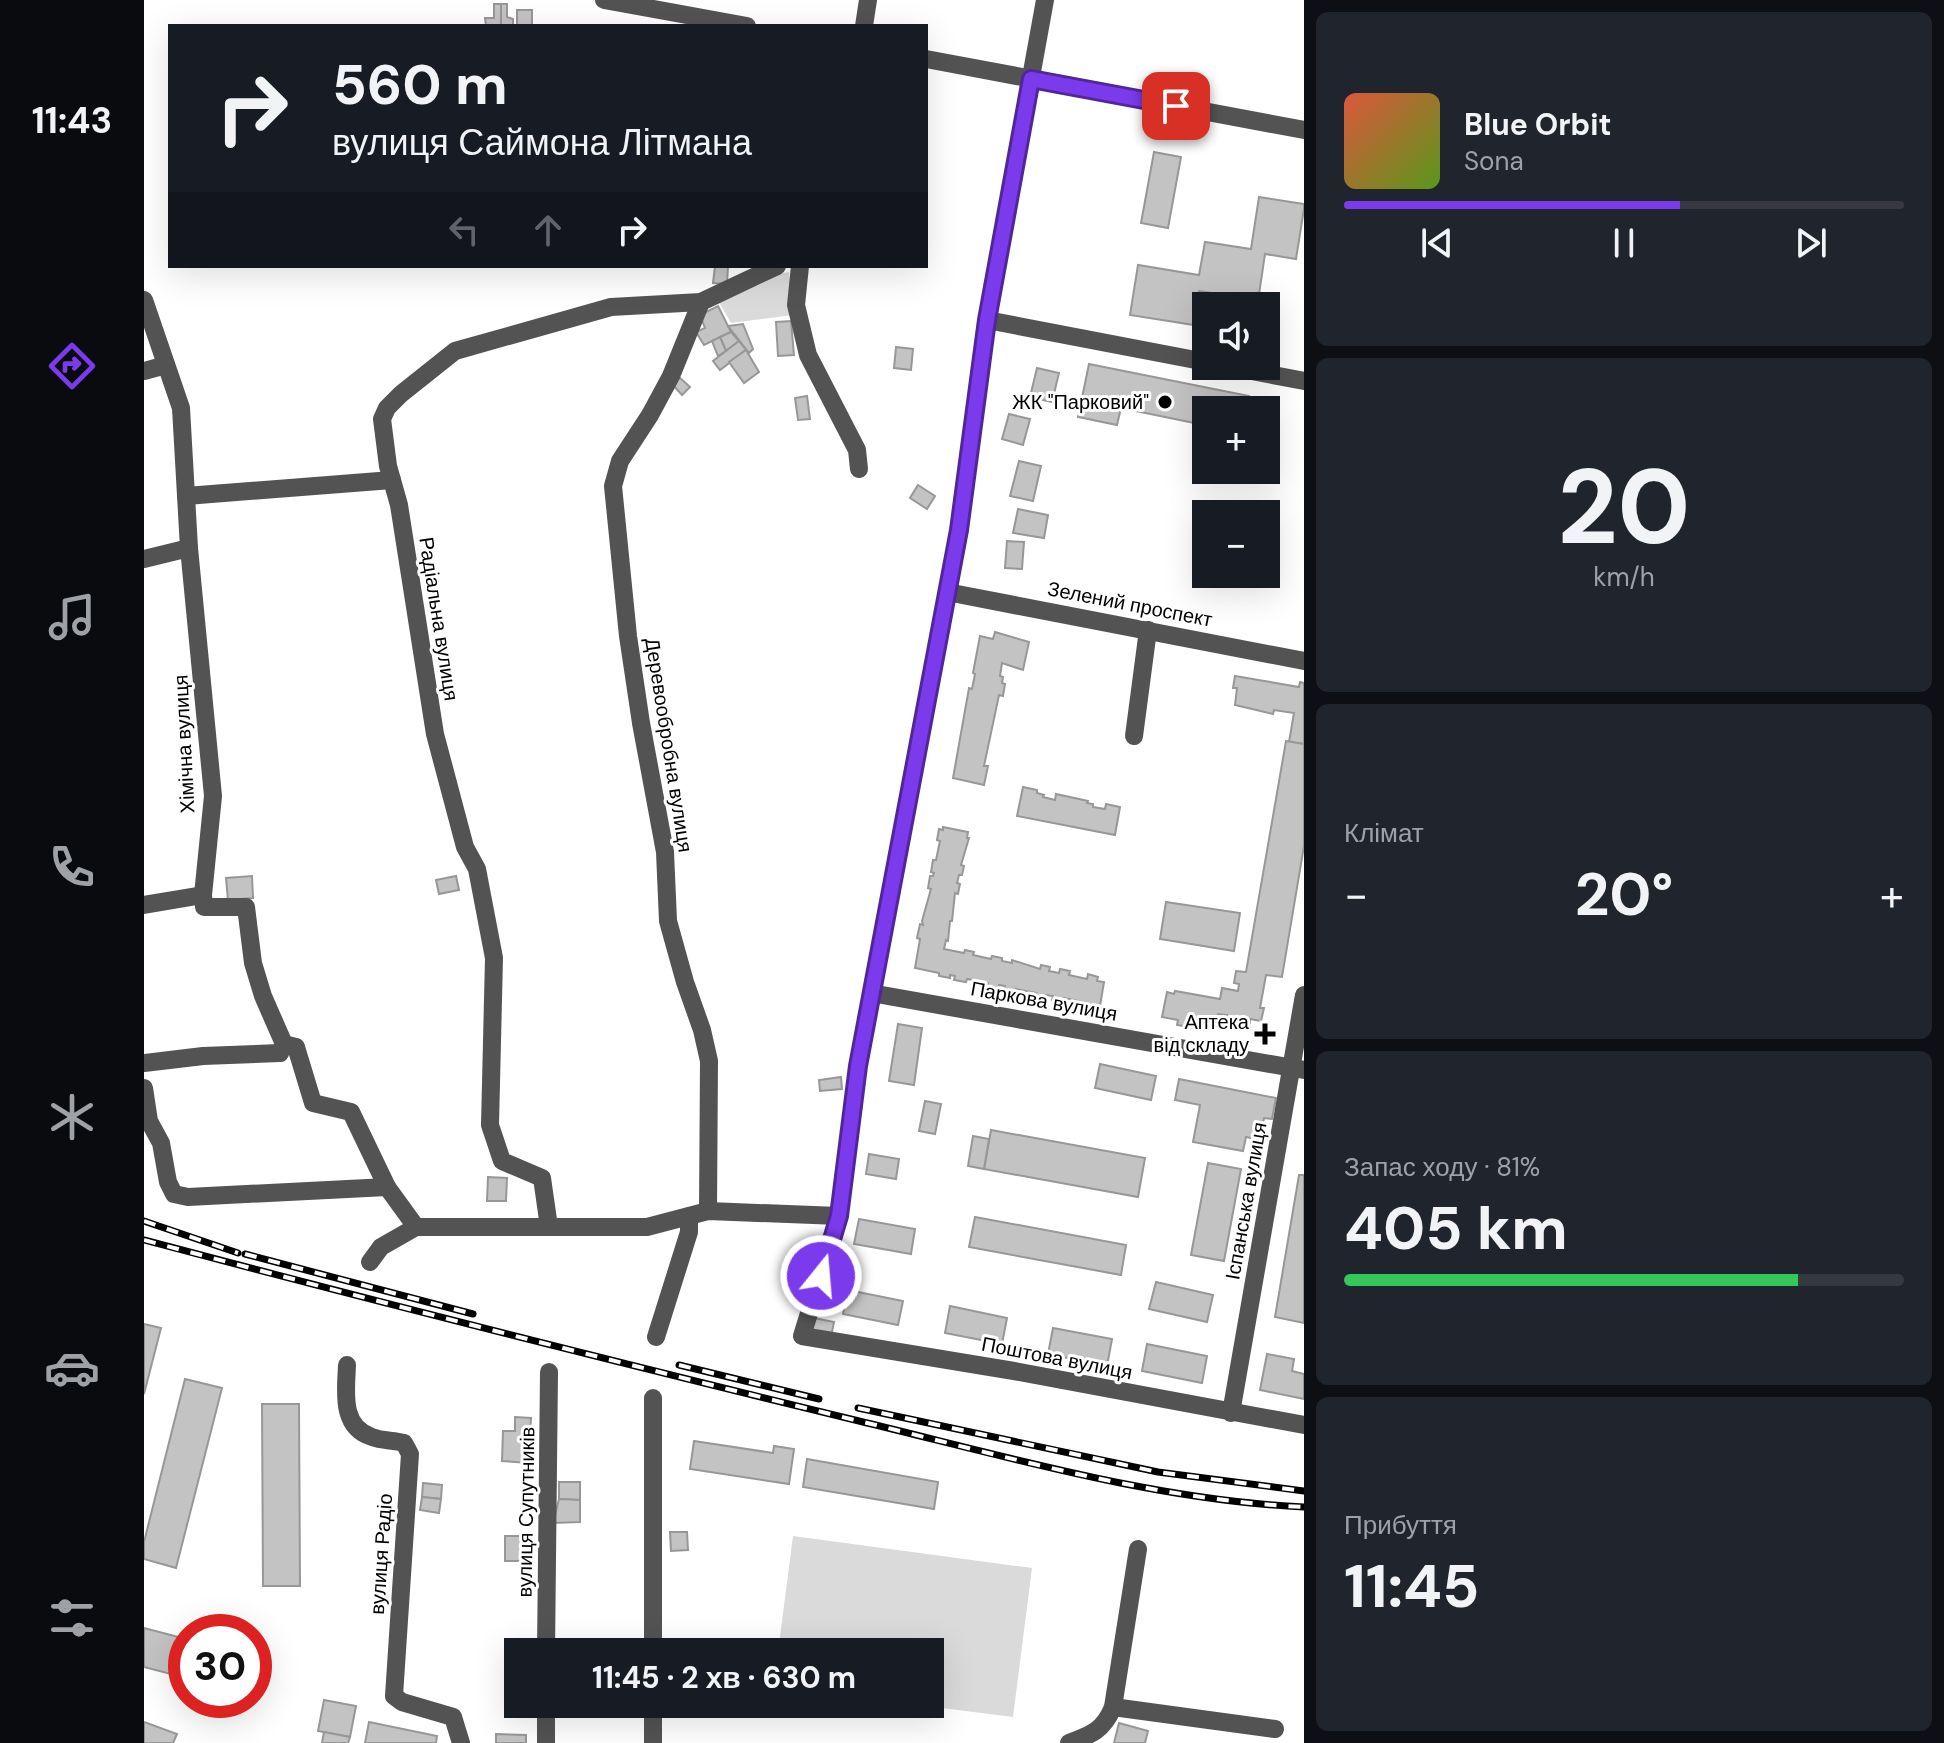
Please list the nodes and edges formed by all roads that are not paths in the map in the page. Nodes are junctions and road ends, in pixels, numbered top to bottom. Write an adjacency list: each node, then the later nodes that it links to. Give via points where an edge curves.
1 (868, 0): 5 (street)
2 (1045, 0): 7 (street)
3 (614, 1): 4 (street)
4 (736, 24)
5 (864, 24)
6 (928, 59): 7 (street)
7 (1031, 79): 8 (street); 13 (street)
8 (1304, 130)
9 (773, 268): 12 (street, Радіальна вулиця)
10 (800, 268): 19 (street, via 796,305 808,355 857,450)
11 (144, 300): 15 (street, Хімічна вулиця)
12 (701, 302): 20 (street, Радіальна вулиця, via 611,307 455,351 387,408 382,434); 37 (street, Деревообробна вулиця, via 671,376 620,461 613,486 638,709 665,852 668,921 709,1061)
13 (987, 320): 14 (street); 24 (street)
14 (1192, 359)
15 (166, 365): 16 (street); 21 (street, Хімічна вулиця, via 181,408)
16 (144, 371)
17 (1280, 376): 18 (street)
18 (1304, 381)
19 (859, 469)
20 (392, 480): 21 (street); 40 (street, Радіальна вулиця, via 435,734 465,847 477,869 494,958 491,1134 502,1161 542,1178)
21 (186, 496): 22 (street, Хімічна вулиця)
22 (189, 548): 23 (street); 28 (street, Хімічна вулиця, via 213,796)
23 (144, 559)
24 (947, 592): 25 (street, Зелений проспект); 30 (street)
25 (1148, 630): 26 (street, Зелений проспект); 27 (street)
26 (1304, 661)
27 (1134, 736)
28 (203, 895): 29 (street); 32 (street, via 204,907 246,907 253,963)
29 (144, 905)
30 (871, 993): 34 (street, Паркова вулиця); 38 (street)
31 (1304, 995): 34 (street, Іспанська вулиця)
32 (284, 1044): 33 (street, via 280,1053); 36 (street, via 296,1047 313,1103 351,1112)
33 (144, 1063)
34 (1298, 1069): 46 (street, Іспанська вулиця)
35 (144, 1088): 36 (street, via 149,1121 161,1143 174,1194)
36 (387, 1187): 39 (street)
37 (698, 1213): 38 (street); 40 (street, via 647,1227); 42 (street, Деревообробна вулиця)
38 (839, 1216): 46 (street, Поштова вулиця, via 802,1336)
39 (416, 1227): 40 (street); 41 (street, via 381,1247)
40 (549, 1227)
41 (370, 1262)
42 (656, 1337)
43 (347, 1365): 55 (street, вулиця Радіо, via 346,1407 354,1424 372,1437 404,1443 410,1454 394,1696 453,1717)
44 (549, 1372): 49 (street, вулиця Супутників)
45 (653, 1398): 50 (street)
46 (1231, 1413): 47 (street, Поштова вулиця)
47 (1304, 1425)
48 (1138, 1549): 51 (street)
49 (546, 1638)
50 (653, 1638)
51 (1113, 1707): 54 (street); 58 (street, via 1098,1732)
52 (546, 1718): 56 (street)
53 (653, 1718): 57 (street)
54 (1275, 1729)
55 (461, 1743)
56 (546, 1743)
57 (653, 1743)
58 (1069, 1743)

